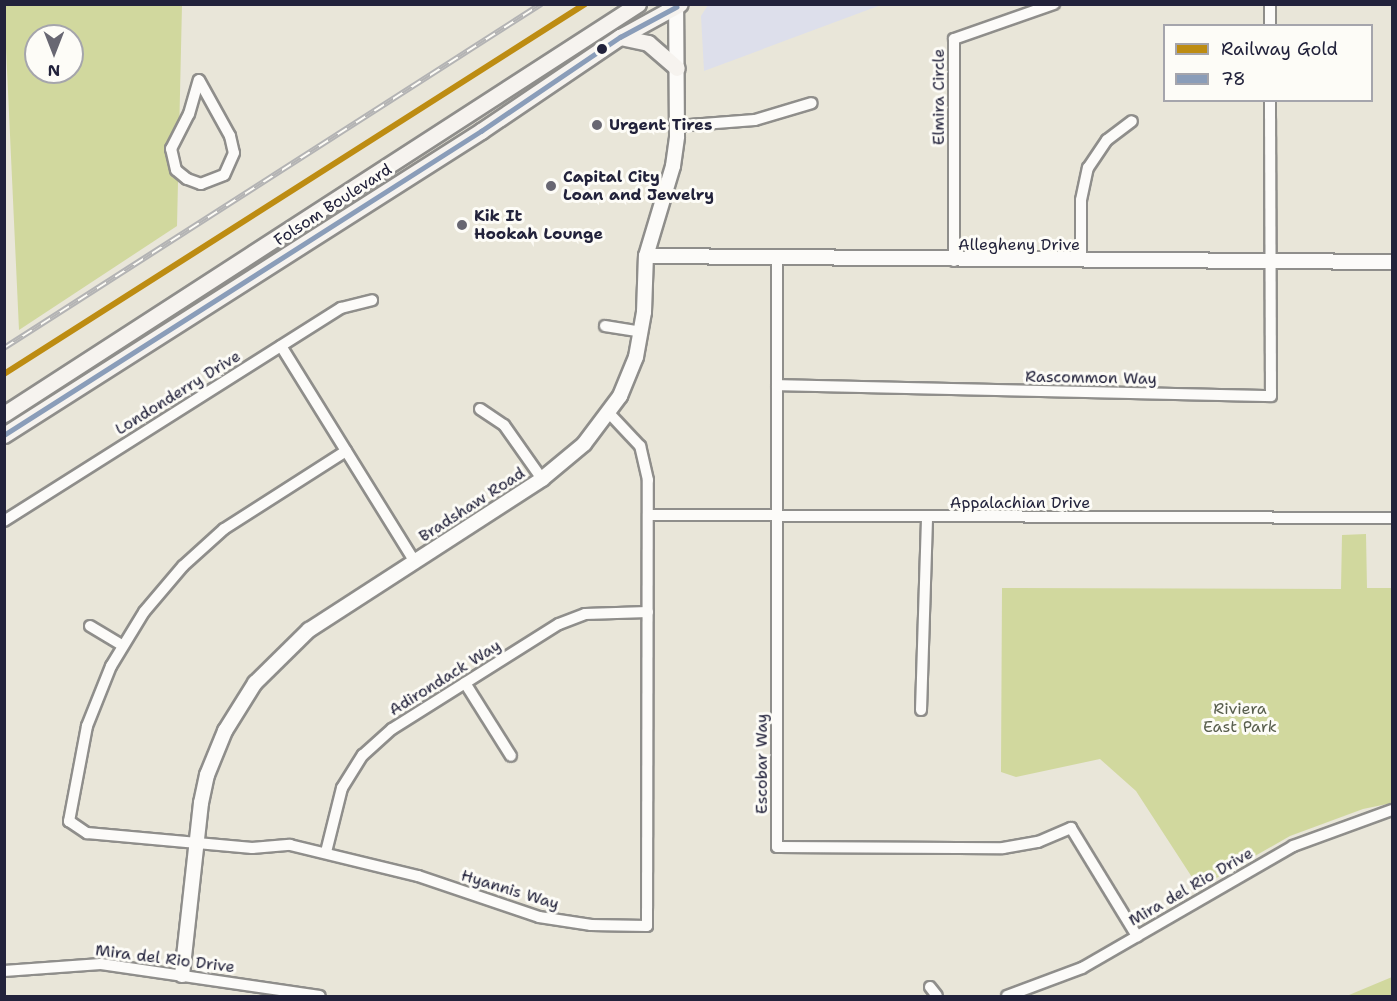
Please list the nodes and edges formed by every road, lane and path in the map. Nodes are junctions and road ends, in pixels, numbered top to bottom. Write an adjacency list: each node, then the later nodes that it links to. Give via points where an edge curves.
1 (638, 4): 25 (main road, Folsom Boulevard)
2 (1054, 4): 15 (street, Elmira Circle, via 954,39)
3 (1270, 4): 5 (street)
4 (678, 5): 6 (main road, Folsom Boulevard); 7 (street, Bradshaw Road)
5 (1270, 24)
6 (620, 37): 7 (main road, via 648,43); 27 (main road, Folsom Boulevard, via 482,131)
7 (677, 68): 11 (street, Bradshaw Road)
8 (1270, 102): 17 (street)
9 (812, 103): 11 (street, via 756,120 719,126)
10 (1132, 122): 16 (street, via 1107,140 1088,168 1081,200)
11 (677, 126): 13 (street, Bradshaw Road, via 673,166)
12 (223, 127): 12 (street, via 199,80 171,149 173,163 181,175 201,184 224,175 234,153 230,135)
13 (646, 256): 14 (street, Allegheny Drive); 21 (street, Bradshaw Road)
14 (777, 256): 15 (street, Allegheny Drive); 23 (street, Escobar Way)
15 (954, 261): 16 (street, Allegheny Drive)
16 (1081, 261): 17 (street, Allegheny Drive)
17 (1270, 262): 18 (street, Allegheny Drive); 23 (street, Rascommon Way, via 1271,396)
18 (1392, 262)
19 (372, 300): 22 (street, Londonderry Drive, via 341,308)
20 (605, 326): 21 (street)
21 (642, 332): 26 (street, Bradshaw Road, via 629,377)
22 (281, 346): 28 (street); 34 (street, Londonderry Drive)
23 (777, 385): 31 (street, Escobar Way)
24 (480, 409): 29 (street, via 504,425)
25 (4, 414)
26 (609, 414): 29 (street, Bradshaw Road, via 584,444); 30 (street, Hyannis Way, via 630,431 644,454)
27 (4, 435)
28 (346, 451): 35 (street); 38 (street, Hyannis Way, via 247,513 203,547 164,587)
29 (542, 479): 35 (street, Bradshaw Road)
30 (648, 515): 31 (street, Appalachian Drive); 36 (street, Hyannis Way)
31 (777, 516): 32 (street, Appalachian Drive); 45 (street, Escobar Way, via 777,847 1003,848 1038,842 1071,828)
32 (927, 518): 33 (street, Appalachian Drive); 40 (street)
33 (1392, 518)
34 (4, 521)
35 (415, 562): 43 (street, Bradshaw Road, via 309,630 255,683 217,748 201,803)
36 (648, 612): 39 (street, Adirondack Way, via 604,611 576,616); 44 (street, Hyannis Way, via 647,926 591,925 539,917 418,876)
37 (90, 626): 38 (street)
38 (122, 645): 43 (street, Hyannis Way, via 87,726 69,821 87,833)
39 (465, 682): 41 (street); 44 (street, Adirondack Way, via 392,729 363,755 336,803)
40 (921, 710)
41 (511, 756)
42 (1392, 810): 45 (street, Mira del Rio Drive, via 1293,846)
43 (196, 842): 44 (street, Hyannis Way, via 252,848 290,845); 47 (street, Bradshaw Road)
44 (326, 852)
45 (1137, 936): 49 (street, Mira del Rio Drive, via 1082,968)
46 (4, 971): 47 (street, Mira del Rio Drive, via 101,964)
47 (182, 975): 48 (street, Mira del Rio Drive)
48 (320, 996)
49 (1007, 996)

